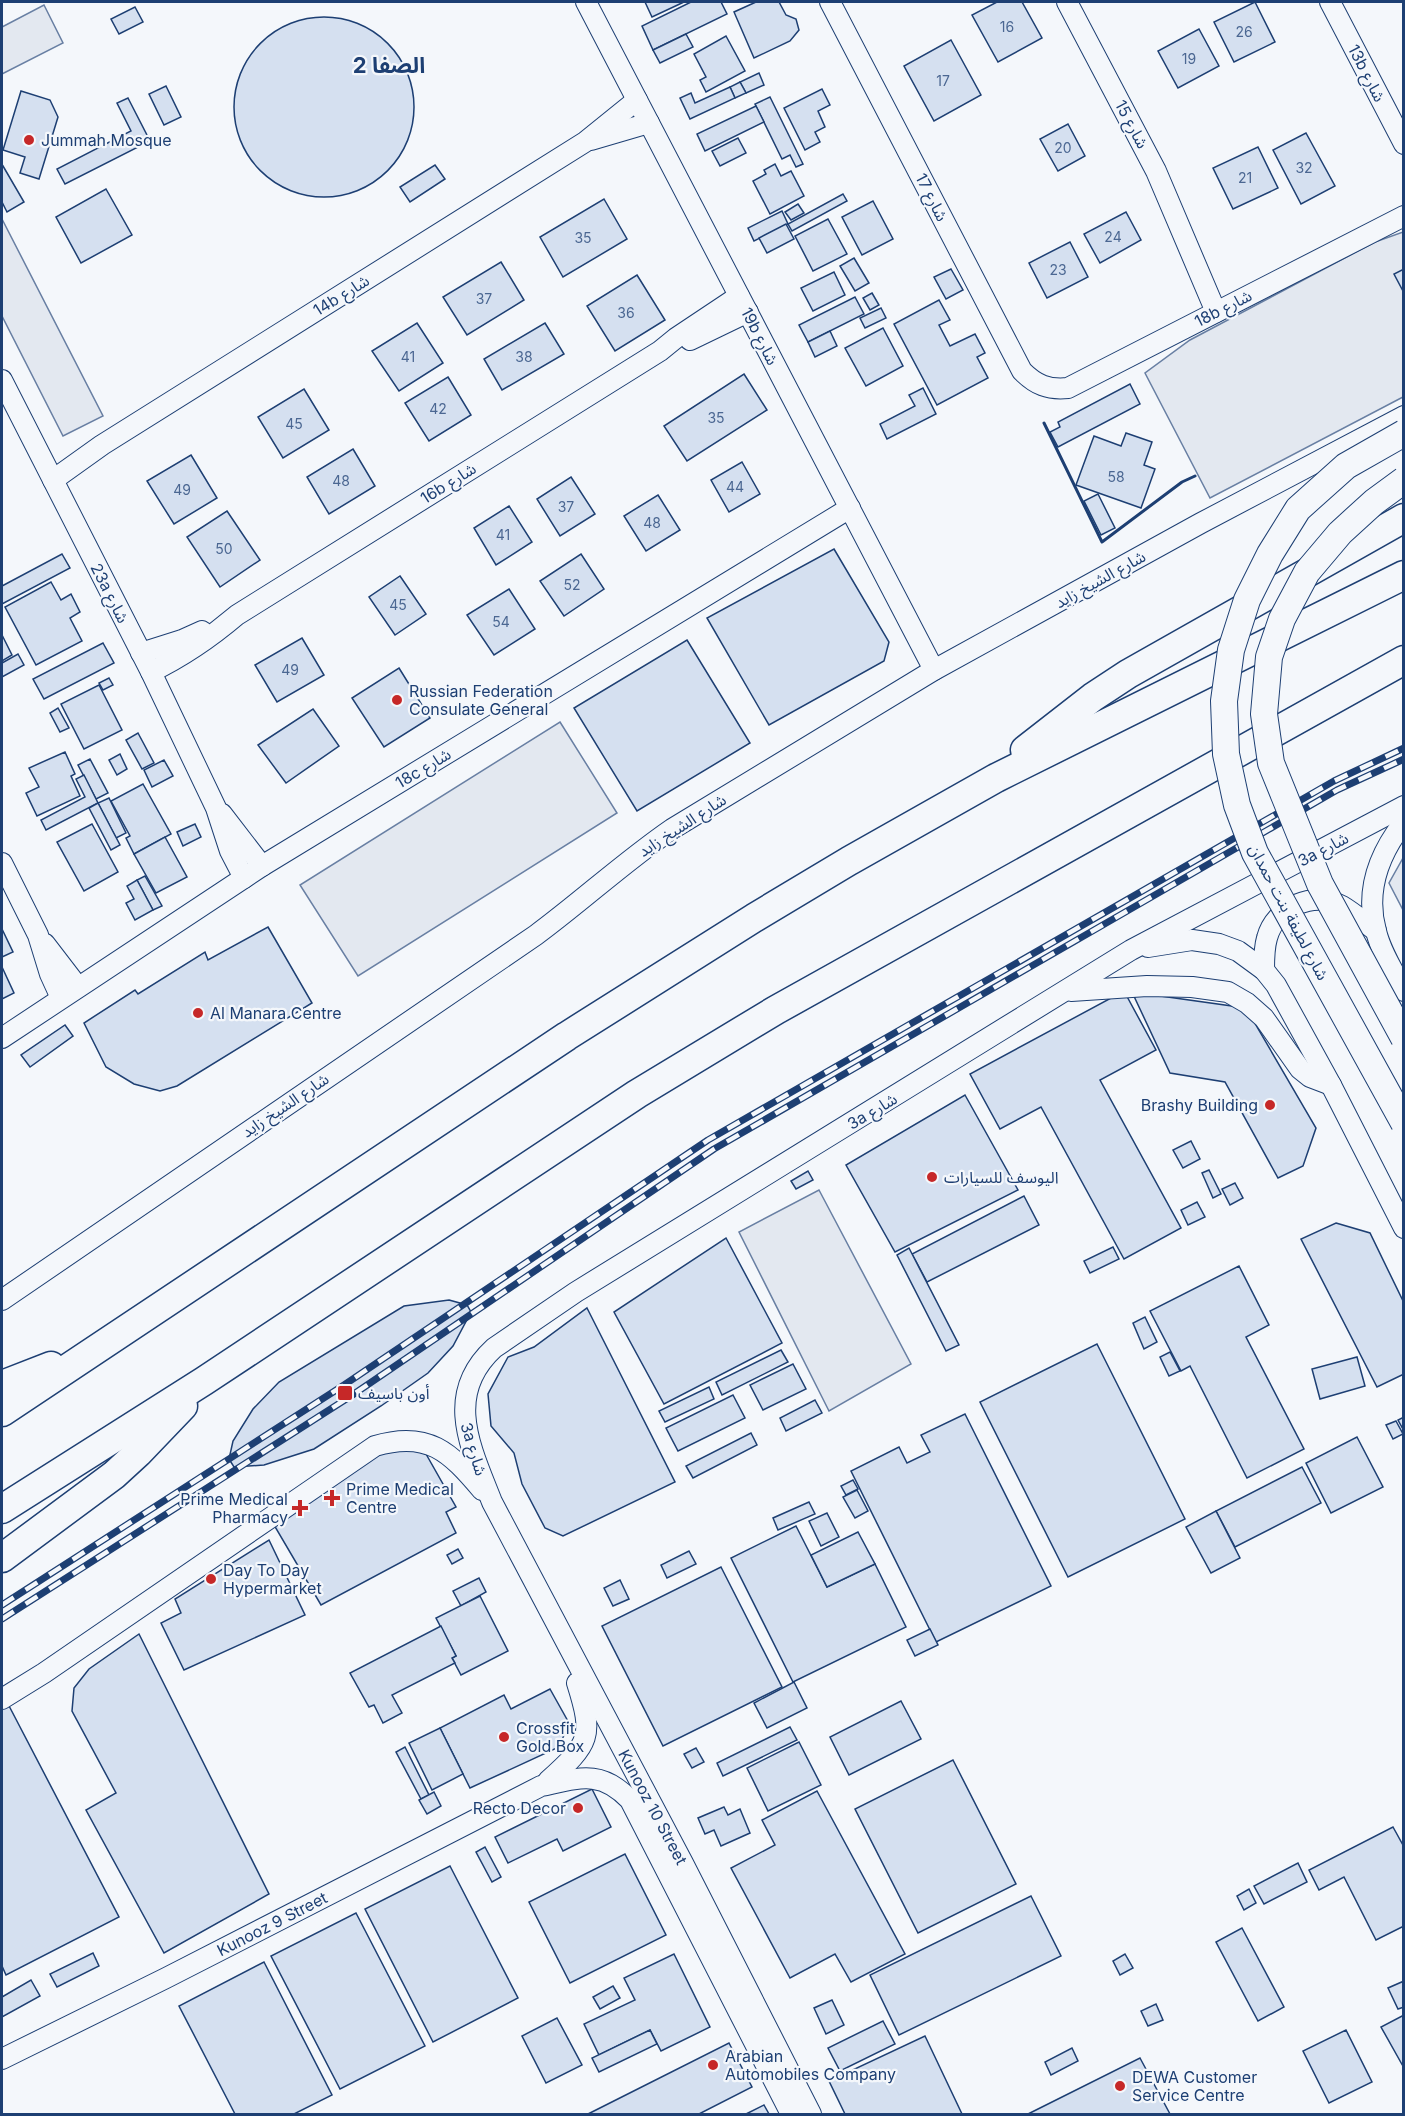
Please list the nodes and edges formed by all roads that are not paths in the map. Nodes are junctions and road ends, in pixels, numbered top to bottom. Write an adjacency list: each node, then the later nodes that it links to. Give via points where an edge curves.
1 (586, 2): 5 (street, 19b شارع)
2 (831, 2): 13 (street, شارع 17, via 1023,371)
3 (1067, 2): 11 (street, شارع 15, via 1156,171 1200,275)
4 (1330, 2): 8 (street, 13b شارع)
5 (637, 100): 6 (street, 19b شارع); 7 (street, 14b شارع)
6 (649, 123): 7 (street, 14b شارع); 10 (street, 19b شارع)
7 (585, 142): 16 (street, 14b شارع, via 97,447)
8 (1404, 144)
9 (1404, 216): 11 (street, 18b شارع)
10 (744, 304): 18 (street, 19b شارع); 21 (street, 16b شارع, via 678,345 660,351)
11 (1222, 309): 13 (street, 18b شارع, via 1068,388 1053,390)
12 (2, 380): 16 (street, 23a شارع)
13 (1041, 386)
14 (1404, 416): 24 (street, شارع الشيخ زايد)
15 (1404, 433): 44 (main road, شارع لطيفة بنت حمدان, bridge, via 1346,466 1298,509 1246,600 1231,650 1224,701 1226,754 1237,805 1255,853)
16 (48, 472): 22 (street, 23a شارع)
17 (1404, 480): 42 (main road, bridge, via 1340,533 1306,573 1282,619 1269,657 1264,714 1271,763 1320,884)
18 (850, 508): 24 (street, 19b شارع); 31 (street, 18c شارع)
19 (1404, 518): 26 (highway, via 1128,674 1059,722)
20 (1404, 575): 26 (highway)
21 (237, 615): 22 (street, 16b شارع, via 182,640); 25 (street, 16b شارع, via 198,645)
22 (141, 652): 25 (street, 23a شارع)
23 (1404, 660): 48 (highway, via 707,1051)
24 (934, 670): 46 (street, شارع الشيخ زايد, via 653,842 536,934)
25 (151, 672): 28 (street, 23a شارع)
26 (996, 778): 47 (highway, via 849,861 660,976)
27 (1404, 806): 35 (street, 3a شارع)
28 (216, 808): 31 (street, 23a شارع); 32 (street, 23a شارع)
29 (1404, 822): 33 (street, via 1378,865 1372,903)
30 (2, 863): 34 (street)
31 (262, 866): 32 (street, 18c شارع)
32 (244, 878): 37 (street, 18c شارع)
33 (1376, 931): 36 (street, via 1331,902 1297,904 1272,926); 39 (street)
34 (38, 935): 37 (street); 40 (street)
35 (1131, 950): 36 (street, via 1205,941 1238,951); 38 (street, 3a شارع)
36 (1264, 970): 43 (street)
37 (78, 987): 40 (street, 18c شارع)
38 (1066, 991): 43 (street, via 1147,986 1227,992 1256,1010 1300,1069); 51 (street, 3a شارع, via 595,1280 494,1348 471,1377 464,1415 475,1459)
39 (1404, 991)
40 (61, 998): 41 (street, 18c شارع)
41 (2, 1038)
42 (1404, 1038)
43 (1331, 1085): 45 (street)
44 (1404, 1123)
45 (1404, 1228)
46 (2, 1300)
47 (93, 1352): 49 (highway); 50 (highway)
48 (204, 1381): 52 (highway); 53 (highway, via 162,1430 114,1475)
49 (2, 1385)
50 (2, 1412)
51 (492, 1502): 54 (street, Kunooz 10 Street); 55 (street, via 461,1464 439,1449 400,1441 375,1446)
52 (2, 1509)
53 (2, 1558)
54 (570, 1647): 56 (street, Kunooz 9 Street, via 587,1713 585,1736 575,1756); 60 (street, Kunooz 10 Street)
55 (2, 1699)
56 (542, 1786): 57 (street, Kunooz 9 Street, via 570,1778 592,1778 614,1785); 58 (street, Kunooz 9 Street)
57 (630, 1800): 59 (street, Kunooz 10 Street)
58 (2, 2059)
59 (791, 2115)
60 (811, 2115)

